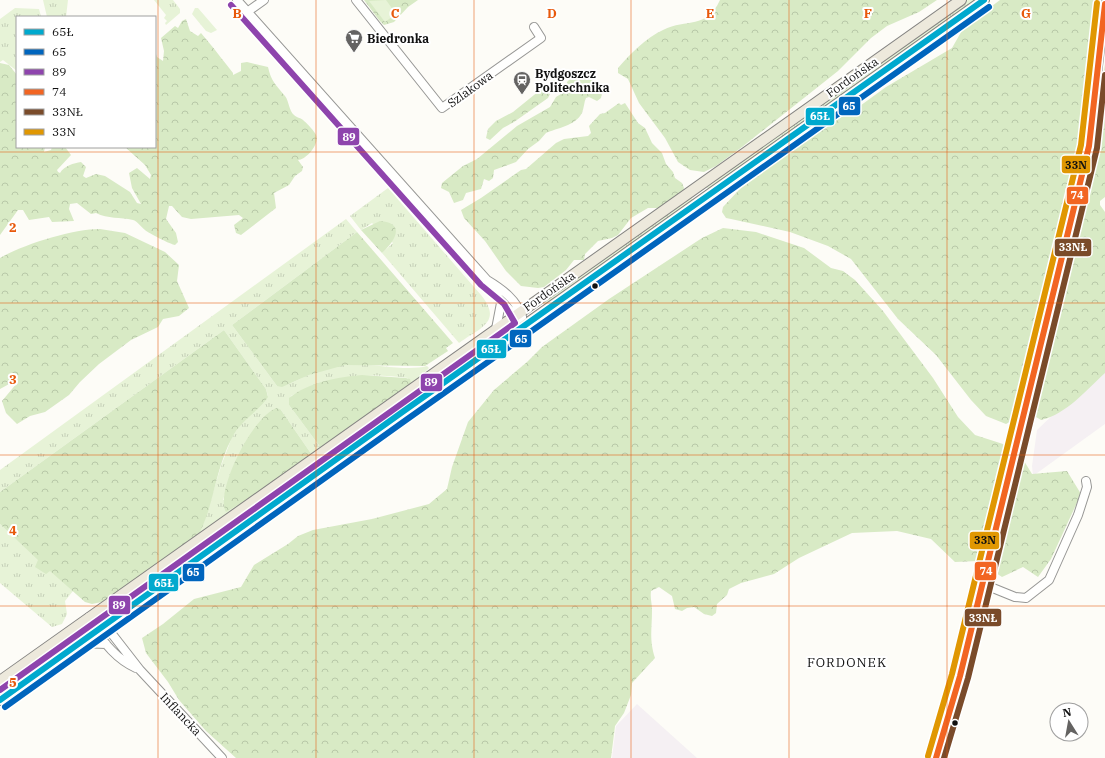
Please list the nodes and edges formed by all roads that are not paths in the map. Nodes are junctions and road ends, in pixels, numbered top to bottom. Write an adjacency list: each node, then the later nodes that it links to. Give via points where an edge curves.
1 (237, 0): 7 (street)
2 (264, 0): 7 (street)
3 (356, 0): 8 (street, Szlakowa, via 442,108 541,38)
4 (961, 0): 11 (main road, Fordońska)
5 (984, 0): 12 (main road, Fordońska)
6 (1105, 4): 15 (street, via 1089,146)
7 (247, 12): 9 (street)
8 (534, 27)
9 (487, 280): 10 (street); 11 (street, via 502,288)
10 (502, 303): 11 (street); 13 (street)
11 (518, 313): 12 (street); 13 (main road, Fordońska)
12 (525, 326): 17 (main road, Fordońska)
13 (496, 329): 16 (main road, Fordońska)
14 (1086, 481): 15 (street, via 1087,487 1078,515 1049,580 1026,598 1015,597)
15 (983, 584): 24 (street, via 949,718)
16 (90, 616): 17 (street); 21 (main road, Fordońska)
17 (101, 628): 18 (main road, Fordońska); 19 (street, Inflancka); 20 (street, Inflancka)
18 (80, 643): 19 (street); 22 (main road, Fordońska)
19 (106, 644): 20 (street, Inflancka, via 130,666)
20 (140, 670): 23 (street, Inflancka)
21 (0, 681)
22 (0, 700)
23 (222, 758)
24 (936, 758)

